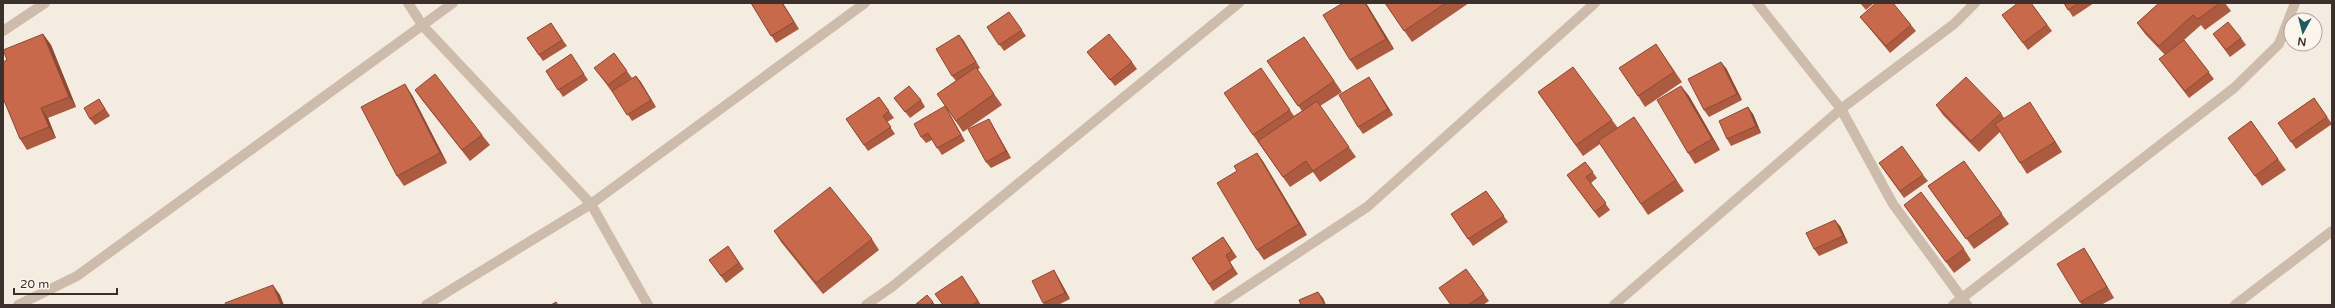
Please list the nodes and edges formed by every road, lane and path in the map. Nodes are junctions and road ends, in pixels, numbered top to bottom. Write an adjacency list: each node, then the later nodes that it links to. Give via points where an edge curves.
1 (45, 3): 11 (street)
2 (408, 3): 10 (street)
3 (453, 3): 10 (street)
4 (866, 3): 13 (street)
5 (1239, 3): 19 (street, via 893,286)
6 (1595, 3): 20 (street, via 1367,207)
7 (1757, 3): 12 (street)
8 (1975, 3): 12 (street, via 1954,24)
9 (2294, 3): 15 (street, via 2279,44 2234,88)
10 (423, 26): 13 (street); 16 (street, via 77,276)
11 (3, 30)
12 (1841, 109): 15 (street, via 1893,204); 21 (street)
13 (591, 204): 17 (street); 18 (street)
14 (2332, 231): 22 (street)
15 (1961, 303)
16 (18, 305)
17 (426, 305)
18 (648, 305)
19 (866, 305)
20 (1219, 305)
21 (1614, 305)
22 (2235, 305)

